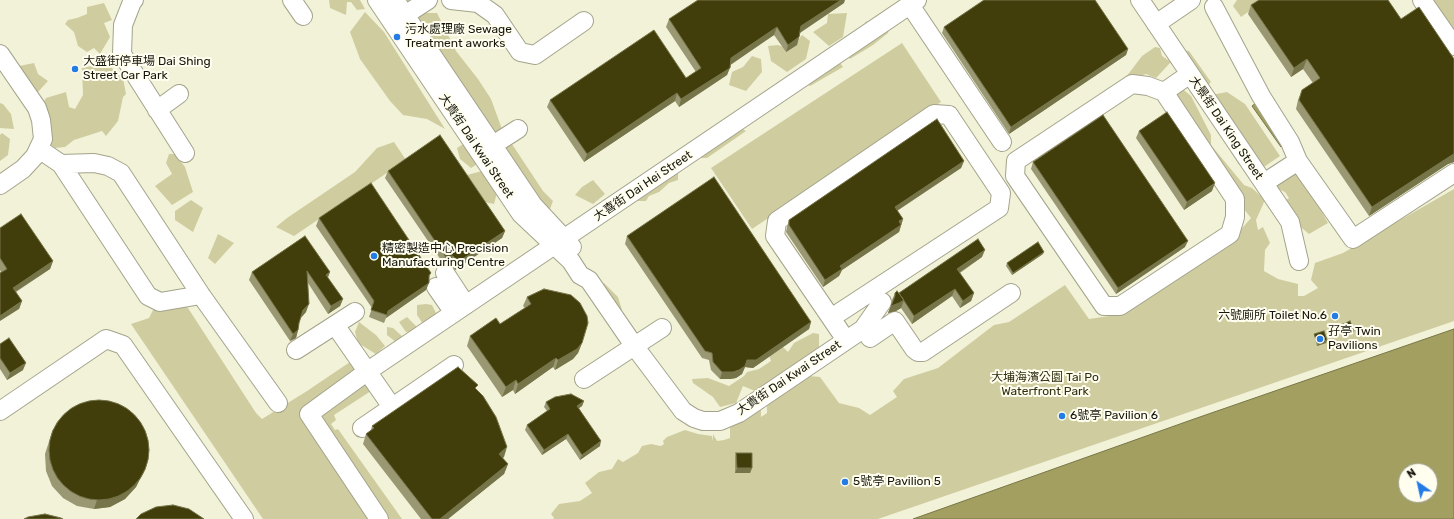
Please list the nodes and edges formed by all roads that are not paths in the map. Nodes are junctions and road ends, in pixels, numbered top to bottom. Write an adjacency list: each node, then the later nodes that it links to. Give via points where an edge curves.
1 (134, 0): 22 (street, via 123,26 122,54)
2 (292, 0): 14 (street)
3 (377, 0): 33 (street, 大貴街 Dai Kwai Street, via 467,148 521,214)
4 (395, 0): 13 (street, 大貴街 Dai Kwai Street)
5 (428, 0): 13 (street)
6 (451, 0): 15 (street, via 478,3 495,15 520,52 535,55)
7 (1140, 0): 16 (street, 大景街 Dai King Street)
8 (1191, 0): 16 (street)
9 (1194, 0): 12 (street, via 1208,7)
10 (1422, 0): 17 (street)
11 (914, 2): 24 (street); 33 (street, 大喜街 Dai Hei Street)
12 (1219, 3): 28 (street, via 1261,96 1290,142)
13 (405, 15): 25 (street, 大貴街 Dai Kwai Street)
14 (303, 16)
15 (584, 21)
16 (1156, 24): 19 (street, 大景街 Dai King Street)
17 (1454, 46)
18 (0, 54): 26 (street, via 37,108 43,139)
19 (1190, 74): 20 (street); 31 (street, 大景街 Dai King Street)
20 (1164, 92): 20 (street, via 1132,84 1016,161 1015,176 1104,306 1120,306 1230,234 1236,218 1235,199)
21 (179, 94): 22 (street)
22 (157, 110): 27 (street)
23 (518, 128): 25 (street)
24 (1002, 142)
25 (493, 145): 33 (street, 大貴街 Dai Kwai Street)
26 (39, 149): 29 (street); 32 (street, via 23,169)
27 (185, 153)
28 (1298, 161): 30 (street, via 1353,239); 31 (street)
29 (61, 164): 37 (street, via 94,163 108,166 121,173); 37 (street, via 148,296 160,302)
30 (1454, 172)
31 (1264, 183): 34 (street, 大景街 Dai King Street, via 1290,222)
32 (0, 185)
33 (559, 242): 39 (street, 大喜街 Dai Hei Street); 46 (street, 大貴街 Dai Kwai Street, via 580,256 589,268 589,280)
34 (1299, 261)
35 (440, 280): 39 (street)
36 (1011, 293): 44 (street, 大貴街 Dai Kwai Street, via 923,352 915,350 895,321)
37 (201, 295): 51 (street)
38 (882, 302): 44 (street)
39 (460, 309): 49 (street, 大喜街 Dai Hei Street)
40 (355, 312): 42 (street)
41 (831, 318): 41 (street, via 776,236 777,221 934,114 949,115 1001,193 999,208); 45 (street)
42 (335, 325): 47 (street); 49 (street)
43 (662, 328): 46 (street)
44 (870, 339): 45 (street, 大貴街 Dai Kwai Street)
45 (846, 340): 46 (street, 大貴街 Dai Kwai Street, via 739,413 720,421 703,421 683,410)
46 (634, 347): 50 (street)
47 (296, 350)
48 (454, 365): 52 (street)
49 (368, 371): 52 (street); 56 (street, 大喜街 Dai Hei Street, via 309,414)
50 (584, 379)
51 (278, 403)
52 (390, 404): 54 (street)
53 (0, 411): 55 (street, via 106,339 123,345)
54 (362, 428)
55 (244, 519)
56 (379, 519)

